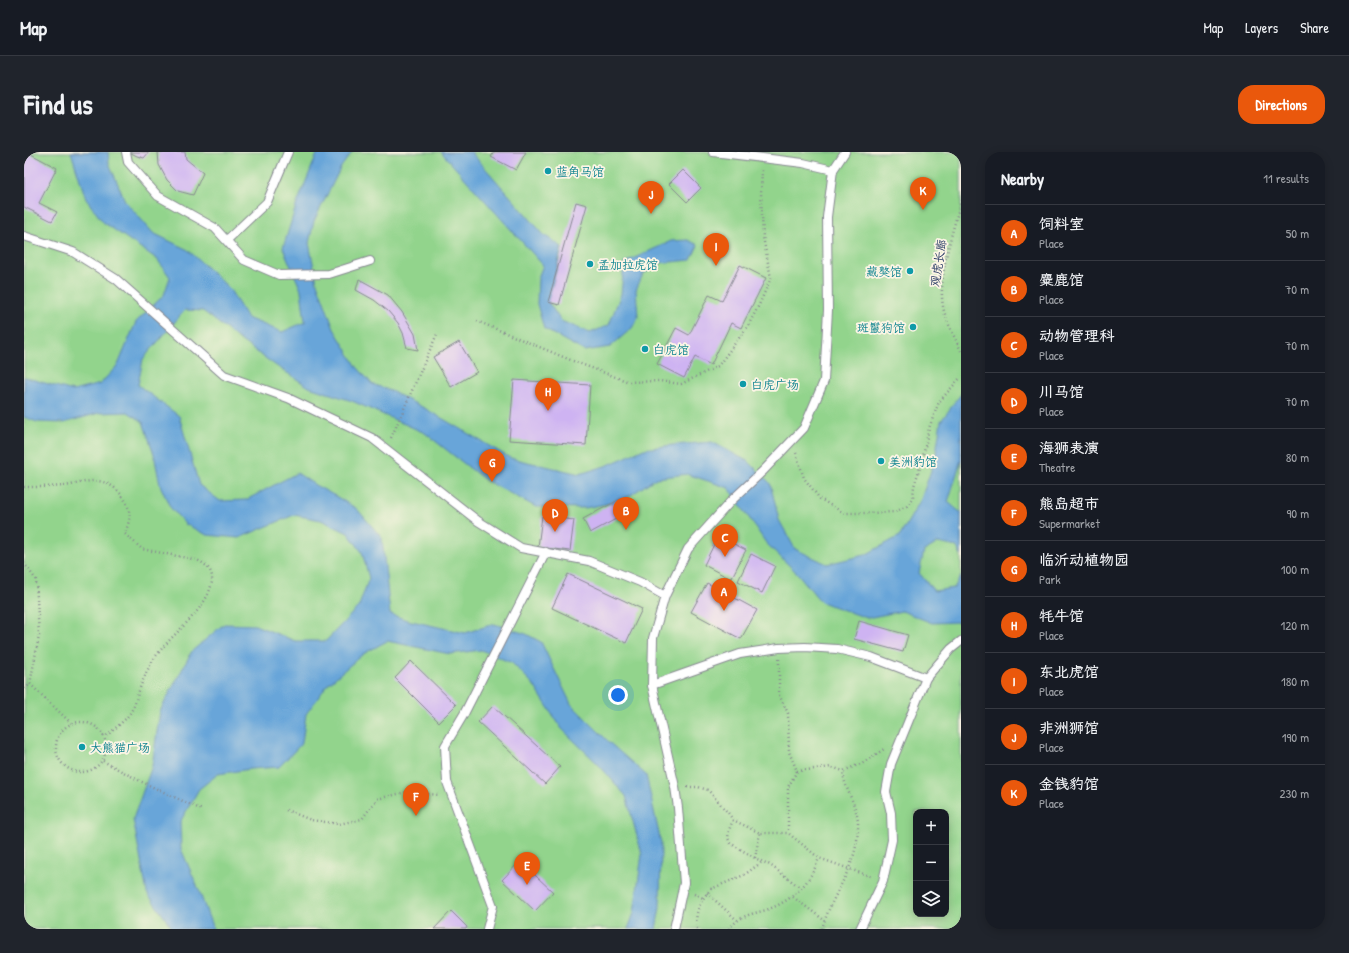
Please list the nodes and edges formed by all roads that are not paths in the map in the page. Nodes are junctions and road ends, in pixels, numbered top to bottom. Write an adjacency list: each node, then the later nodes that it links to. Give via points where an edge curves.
1 (126, 152): 7 (lane, via 128,162 158,196 215,228)
2 (288, 152): 7 (lane, via 267,202)
3 (713, 152): 5 (lane, via 803,163)
4 (845, 152): 5 (lane)
5 (834, 170): 10 (lane, via 827,217 828,310 824,381 804,428 731,501 688,549)
6 (24, 236): 9 (lane, via 73,252 116,279 224,375 288,398 372,438 478,521 520,548)
7 (227, 240): 8 (lane, via 244,260 279,276 329,274)
8 (370, 261)
9 (546, 552): 10 (lane, via 589,561 640,582); 14 (lane, via 464,714 444,746 447,782 493,906)
10 (665, 596): 13 (lane, via 653,638)
11 (961, 641): 12 (lane)
12 (926, 678): 13 (lane, via 871,656 838,649 805,647 740,654); 16 (lane, via 891,764 886,792 891,813 892,840 883,881)
13 (652, 685): 15 (lane, via 678,808 684,884)
14 (487, 929)
15 (674, 929)
16 (860, 929)

